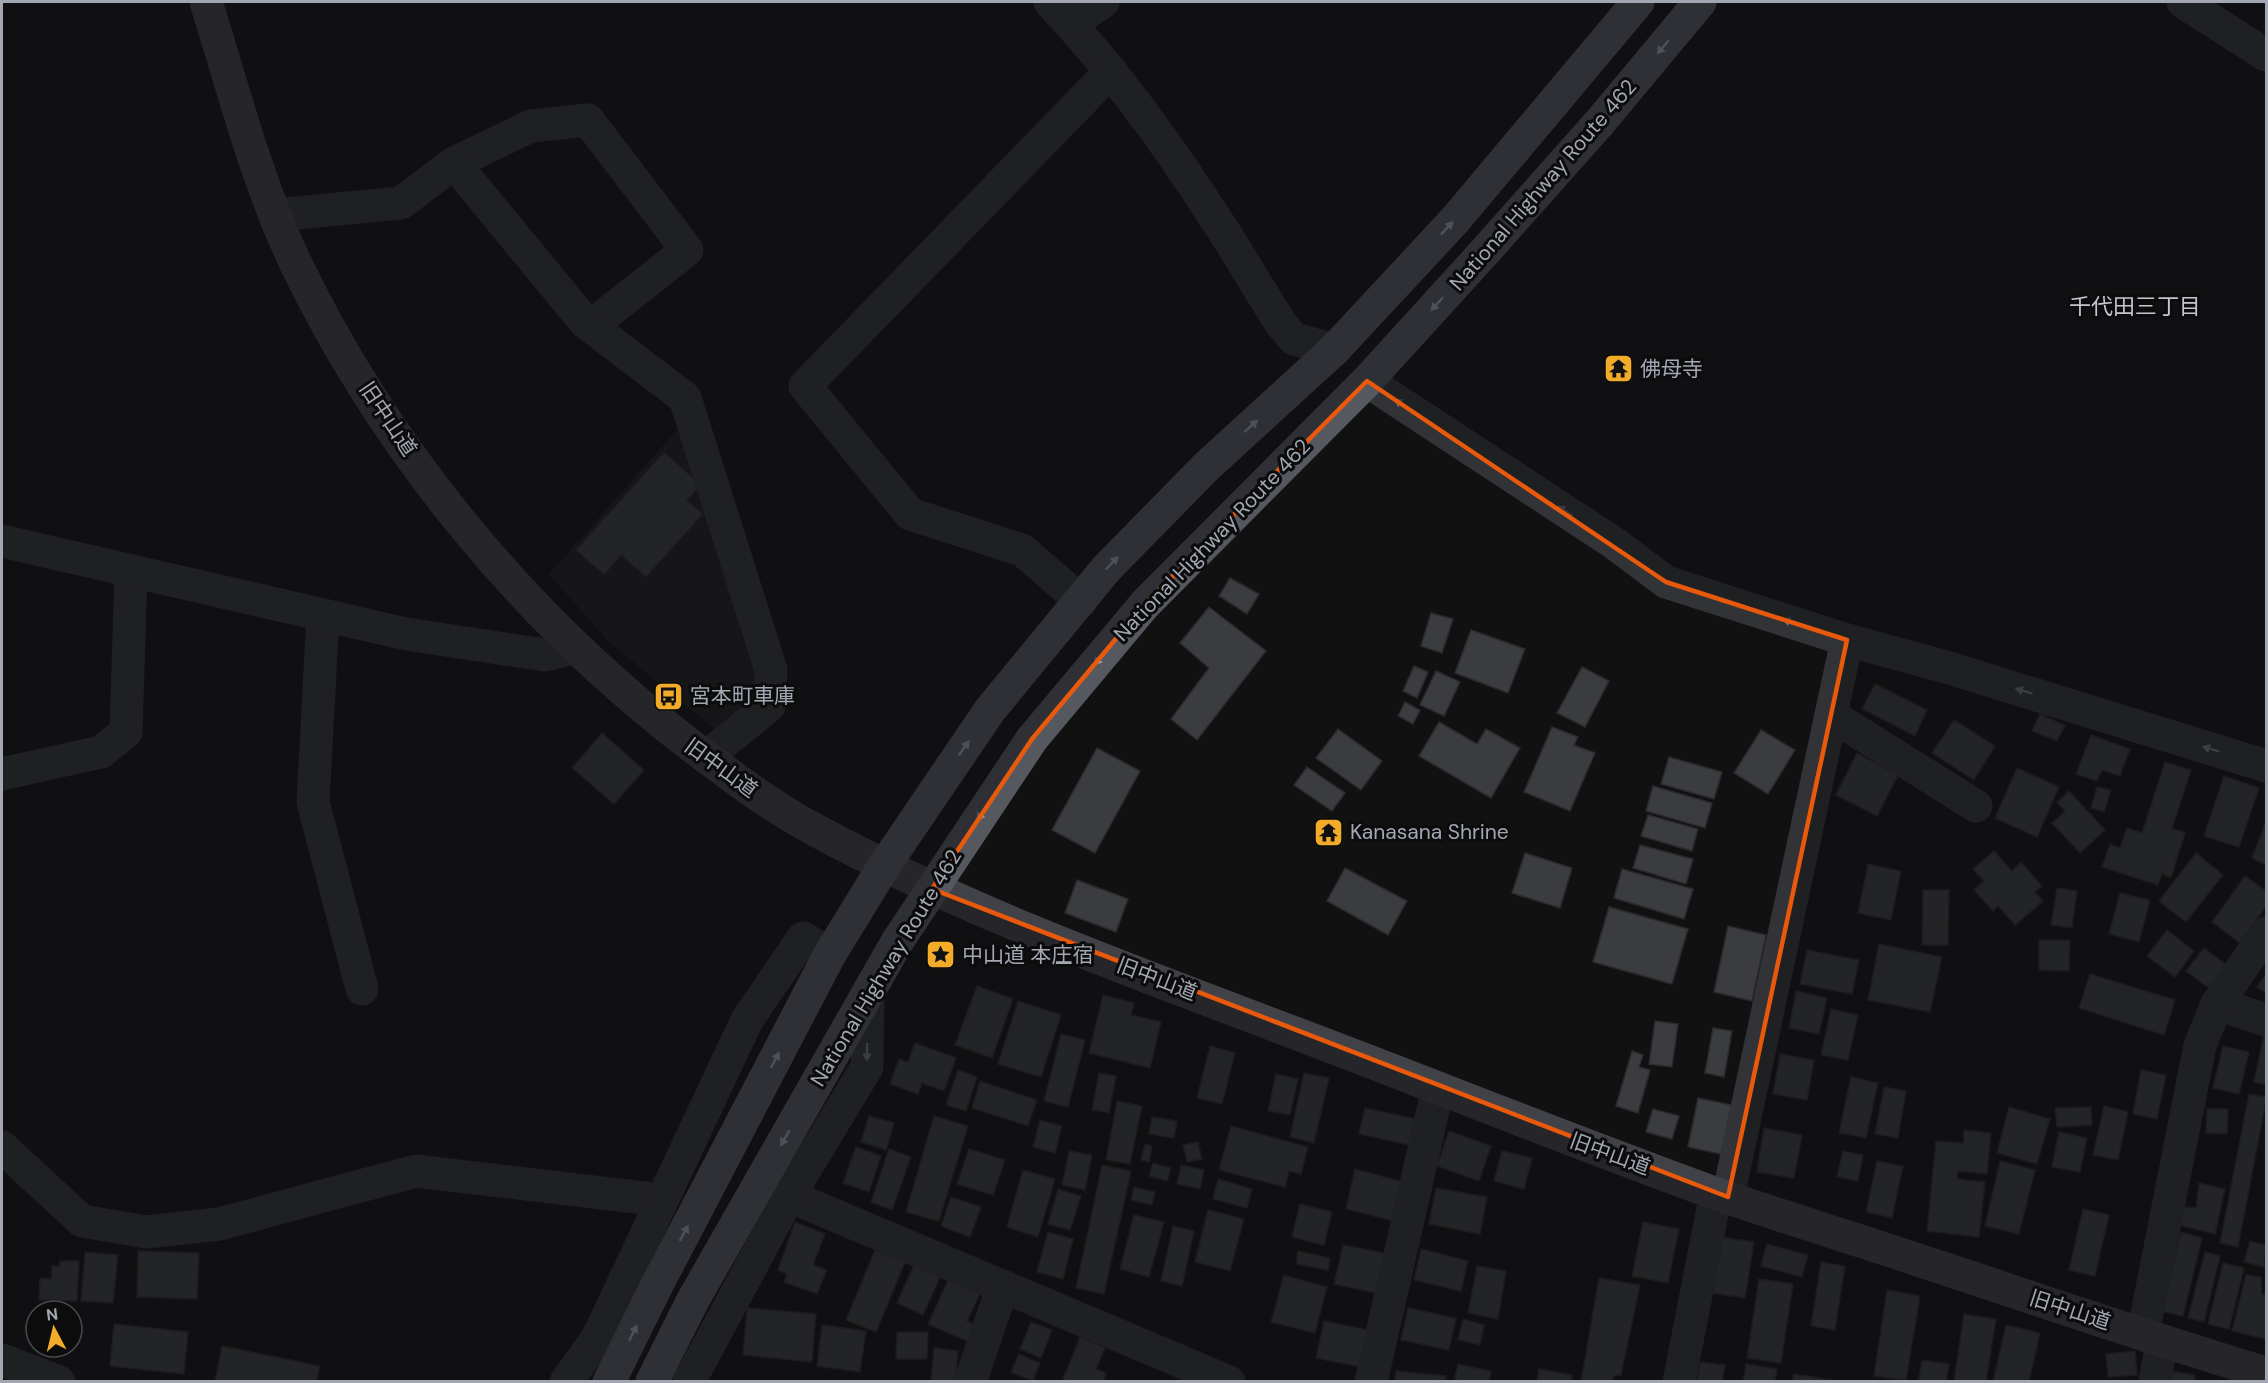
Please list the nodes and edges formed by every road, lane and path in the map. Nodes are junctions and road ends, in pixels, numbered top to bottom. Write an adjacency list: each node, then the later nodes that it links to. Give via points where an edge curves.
1 (206, 2): 10 (main road, 旧中山道)
2 (1103, 2): 6 (street)
3 (1638, 2): 12 (highway, National Highway Route 462, one-way to 3, via 1455,220)
4 (1700, 2): 13 (highway, National Highway Route 462, one-way to 13, via 1600,122)
5 (2182, 2): 7 (street)
6 (1060, 12): 8 (street)
7 (2266, 56)
8 (1111, 71): 12 (street, via 1218,223 1282,325 1294,339); 16 (street, via 805,386 910,514 1022,550)
9 (454, 163): 10 (street, via 401,202); 11 (street); 11 (street, via 531,126 588,120 687,250)
10 (275, 215): 19 (main road, 旧中山道, via 335,338 385,417 510,583)
11 (591, 327): 21 (street, via 685,398 771,670 769,706)
12 (1334, 350): 16 (highway, National Highway Route 462, one-way to 12, via 1106,569 1206,467)
13 (1367, 381): 18 (street, one-way to 13, via 1666,582 1614,543); 26 (highway, National Highway Route 462, one-way to 26, via 1145,604 1032,739)
14 (2, 541): 15 (street)
15 (131, 571): 17 (street); 23 (street, via 126,732 101,752)
16 (1081, 600): 25 (highway, National Highway Route 462, one-way to 16, via 990,710)
17 (323, 615): 19 (street, via 406,634 545,655); 29 (street, via 313,802)
18 (1847, 640): 20 (street); 22 (street, one-way to 18)
19 (574, 648): 21 (main road, 旧中山道)
20 (1831, 715): 24 (street); 35 (street)
21 (706, 758): 25 (main road, 旧中山道, via 779,809)
22 (2266, 766)
23 (2, 774)
24 (1976, 806)
25 (884, 866): 26 (main road, 旧中山道); 28 (highway, National Highway Route 462)
26 (932, 889): 30 (highway, National Highway Route 462); 33 (main road, 旧中山道)
27 (2266, 933): 31 (street)
28 (830, 954): 37 (street, via 803,938 747,1020); 44 (highway, National Highway Route 462, one-way to 28)
29 (362, 989)
30 (868, 993): 36 (street, one-way to 36, via 867,1067); 45 (highway, National Highway Route 462, one-way to 45, via 693,1300)
31 (2217, 1004): 32 (street); 39 (street, via 2200,1045 2164,1218)
32 (2266, 1020)
33 (1438, 1088): 35 (main road, 旧中山道); 49 (street)
34 (2, 1147): 37 (street, via 82,1221 146,1232 219,1224 416,1171)
35 (1722, 1195): 39 (main road, 旧中山道); 50 (street)
36 (789, 1196): 38 (street); 46 (street)
37 (661, 1200): 43 (street, via 597,1339)
38 (1003, 1286): 47 (street); 48 (street)
39 (2152, 1338): 41 (main road, 旧中山道); 51 (street)
40 (2, 1360): 42 (street)
41 (2266, 1373)
42 (59, 1382)
43 (566, 1382)
44 (609, 1382)
45 (652, 1382)
46 (689, 1382)
47 (970, 1382)
48 (1229, 1382)
49 (1371, 1382)
50 (1679, 1382)
51 (2155, 1382)

